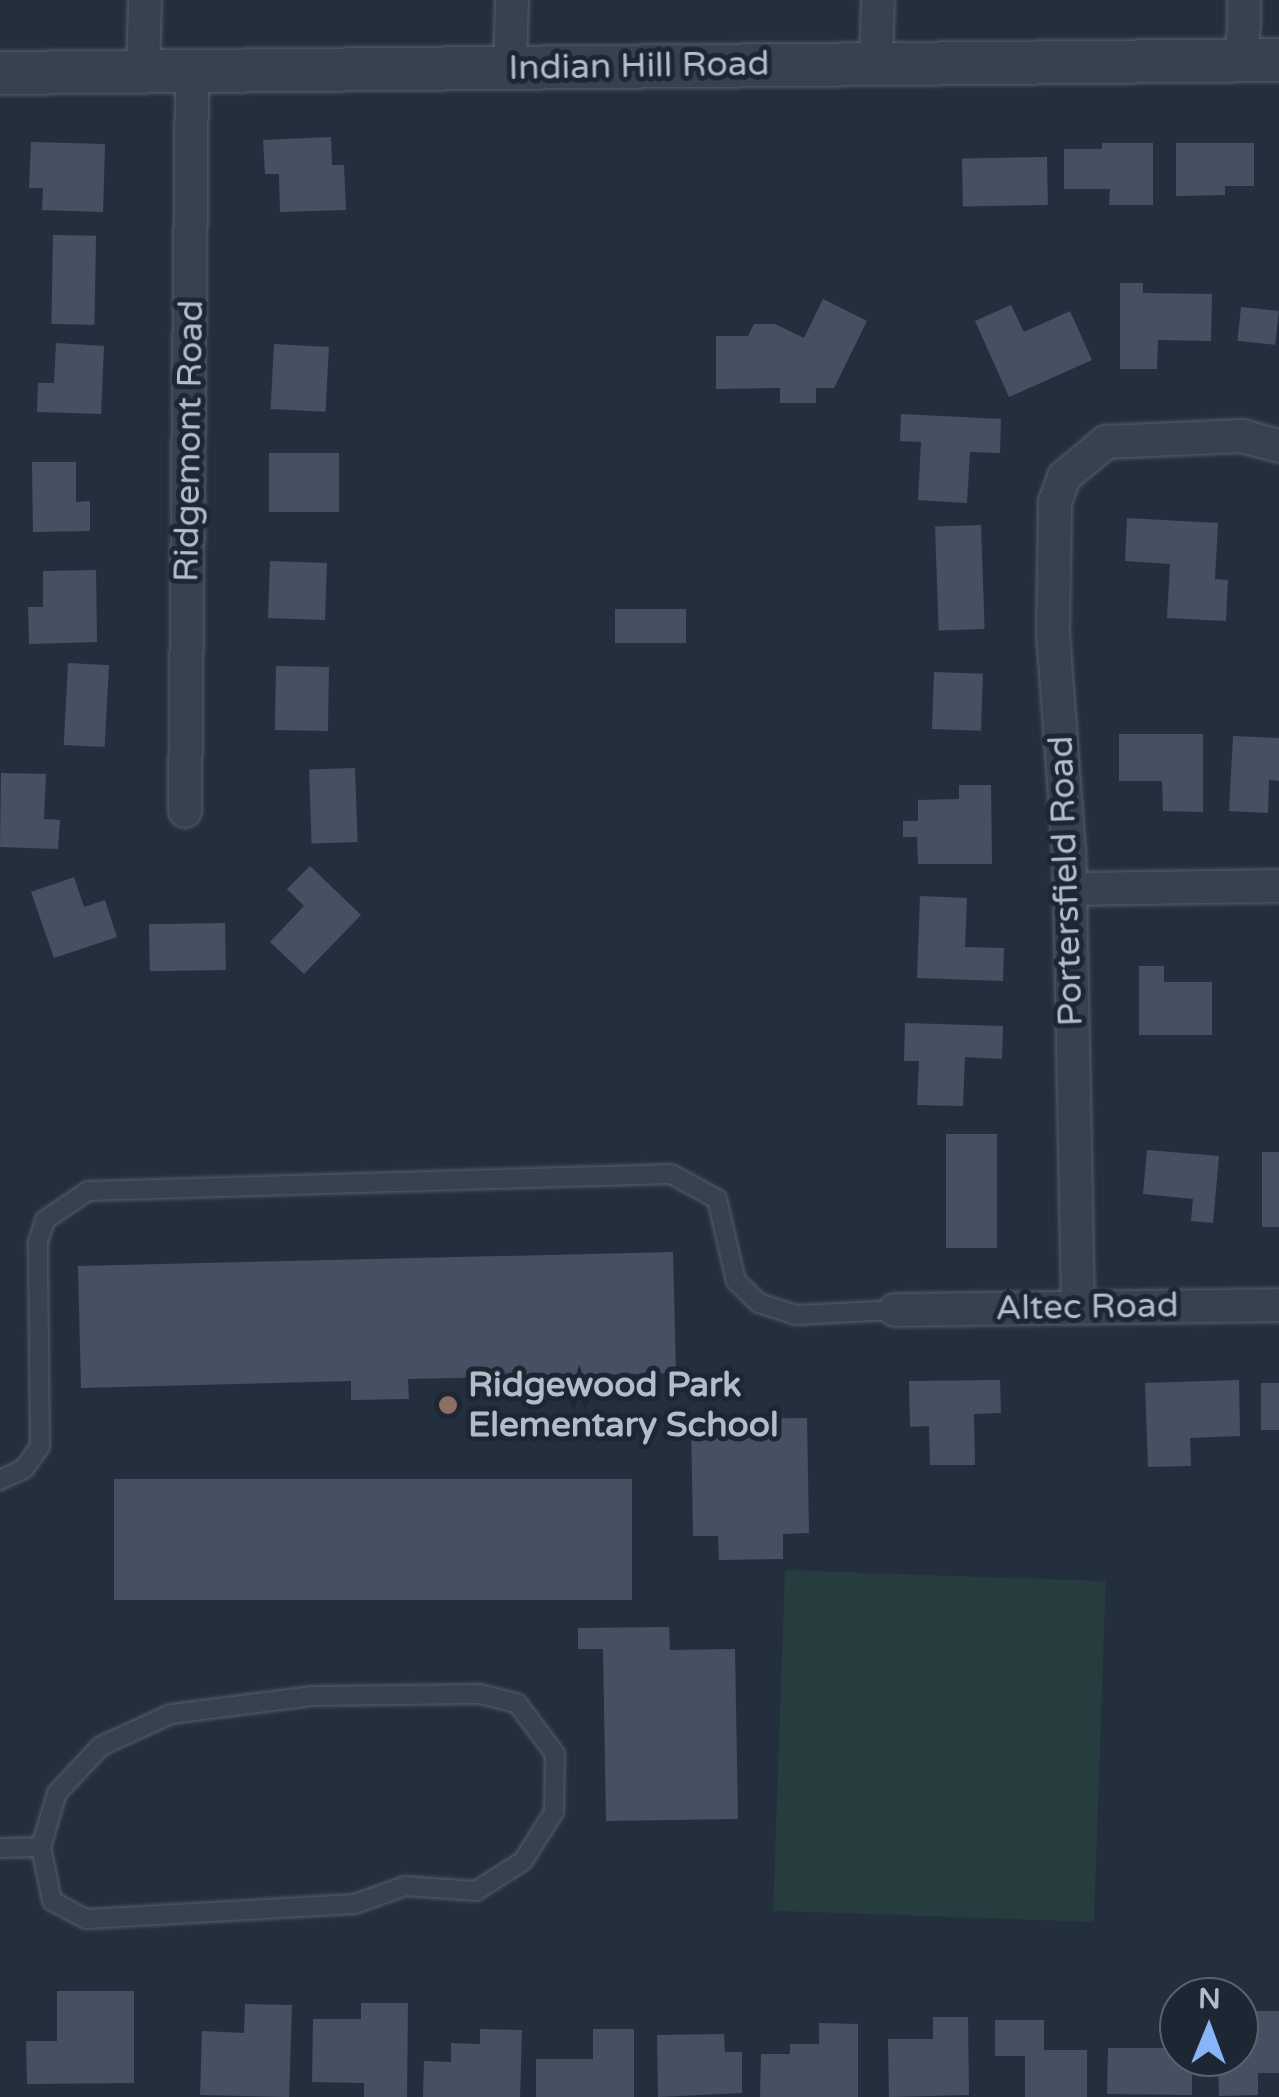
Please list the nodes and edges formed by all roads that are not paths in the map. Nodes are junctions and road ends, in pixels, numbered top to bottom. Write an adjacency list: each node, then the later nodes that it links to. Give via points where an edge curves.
1 (144, 0): 8 (street)
2 (512, 0): 7 (street)
3 (878, 0): 6 (street)
4 (1244, 0): 5 (street)
5 (1261, 60): 6 (street, Indian Hill Road)
6 (876, 63): 7 (street, Indian Hill Road)
7 (510, 67): 9 (street, Indian Hill Road)
8 (143, 72): 9 (street, Indian Hill Road); 10 (street, Indian Hill Road)
9 (192, 72): 12 (street, Ridgemont Road)
10 (0, 73)
11 (1279, 446): 14 (street, Portersfield Road, via 1242,436 1126,438 1075,463 1064,477 1052,532)
12 (185, 811)
13 (1279, 886): 14 (street)
14 (1070, 889): 16 (street, Portersfield Road)
15 (1279, 1305): 16 (street, Altec Road)
16 (1078, 1306): 17 (street, Altec Road)
17 (895, 1310): 18 (lane, via 797,1314 760,1303 736,1281 717,1200 671,1174 88,1191 45,1220 38,1242 40,1446 24,1469)
18 (0, 1480)
19 (41, 1847): 19 (lane, via 52,1901 86,1919 355,1904 405,1886 476,1891 523,1861 554,1812 555,1754 517,1703 480,1694 312,1696 172,1714 101,1746 56,1793); 20 (lane)
20 (0, 1848)

